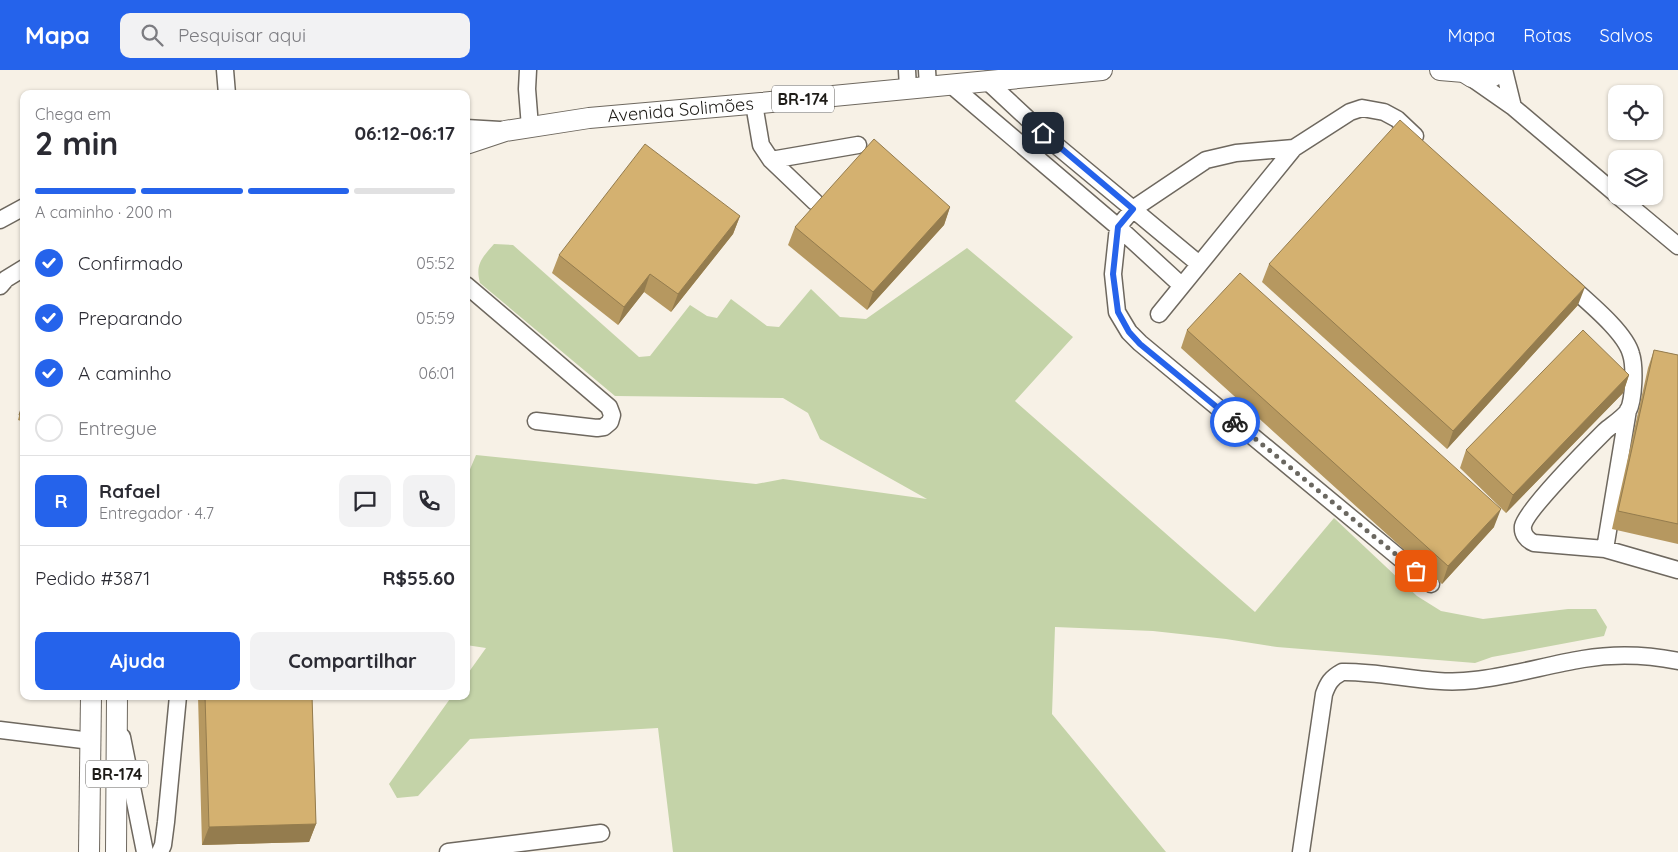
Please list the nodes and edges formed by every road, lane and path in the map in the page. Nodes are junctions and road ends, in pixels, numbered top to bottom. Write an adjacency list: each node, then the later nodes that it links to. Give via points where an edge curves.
1 (225, 70): 11 (street)
2 (528, 70): 14 (street)
3 (1102, 70): 10 (main road, Avenida Solimões / BR-174)
4 (1440, 70): 6 (main road)
5 (1503, 70): 6 (main road, via 1489,79); 13 (street)
6 (1465, 73): 13 (street)
7 (928, 78): 8 (main road, Avenida Solimões / BR-174); 9 (main road, Avenida Solimões / BR-174)
8 (907, 79): 12 (main road, Avenida Solimões / BR-174)
9 (958, 79): 10 (main road, Avenida Solimões / BR-174); 28 (street)
10 (986, 80): 26 (street, via 1057,146)
11 (227, 90)
12 (754, 104): 14 (main road, Avenida Solimões / BR-174, via 589,118); 21 (street, via 761,145)
13 (1513, 108): 22 (street)
14 (530, 127): 16 (main road, Avenida Solimões / BR-174)
15 (470, 128): 16 (street, Avenida Solimões)
16 (505, 131): 17 (main road, BR-174)
17 (470, 143)
18 (858, 145): 21 (street)
19 (1425, 147): 20 (street, via 1397,119 1384,112 1362,108 1350,112)
20 (1294, 148): 26 (street, via 1236,153 1206,160); 30 (street)
21 (772, 160): 23 (street)
22 (1608, 187)
23 (815, 202)
24 (1629, 205): 29 (street)
25 (20, 209): 27 (street)
26 (1133, 209): 28 (street); 30 (street)
27 (0, 220)
28 (1118, 227): 33 (street); 41 (street, via 1113,274 1115,294 1118,312 1129,332)
29 (1678, 246)
30 (1198, 264): 33 (street)
31 (20, 270): 34 (street, via 6,278)
32 (1553, 270): 37 (street, via 1624,338 1631,354 1634,375)
33 (1181, 285): 36 (street)
34 (0, 286)
35 (470, 288): 38 (street, via 609,408 612,416 604,427 596,428)
36 (1159, 314)
37 (1628, 410): 39 (street); 39 (street, via 1528,514 1523,527 1524,536 1534,544)
38 (536, 421)
39 (1605, 549): 40 (street)
40 (1678, 570)
41 (1431, 584)
42 (1678, 661): 54 (street, via 1632,657 1585,659 1450,682 1342,672 1328,683 1324,694)
43 (92, 700): 47 (main road, BR-174)
44 (178, 700): 52 (street, via 166,822)
45 (117, 705): 50 (main road, BR-174); 51 (street)
46 (0, 730): 47 (street)
47 (91, 741): 49 (main road, BR-174)
48 (601, 834): 53 (street)
49 (89, 852)
50 (116, 852)
51 (145, 852)
52 (160, 852)
53 (448, 852)
54 (1301, 852)

